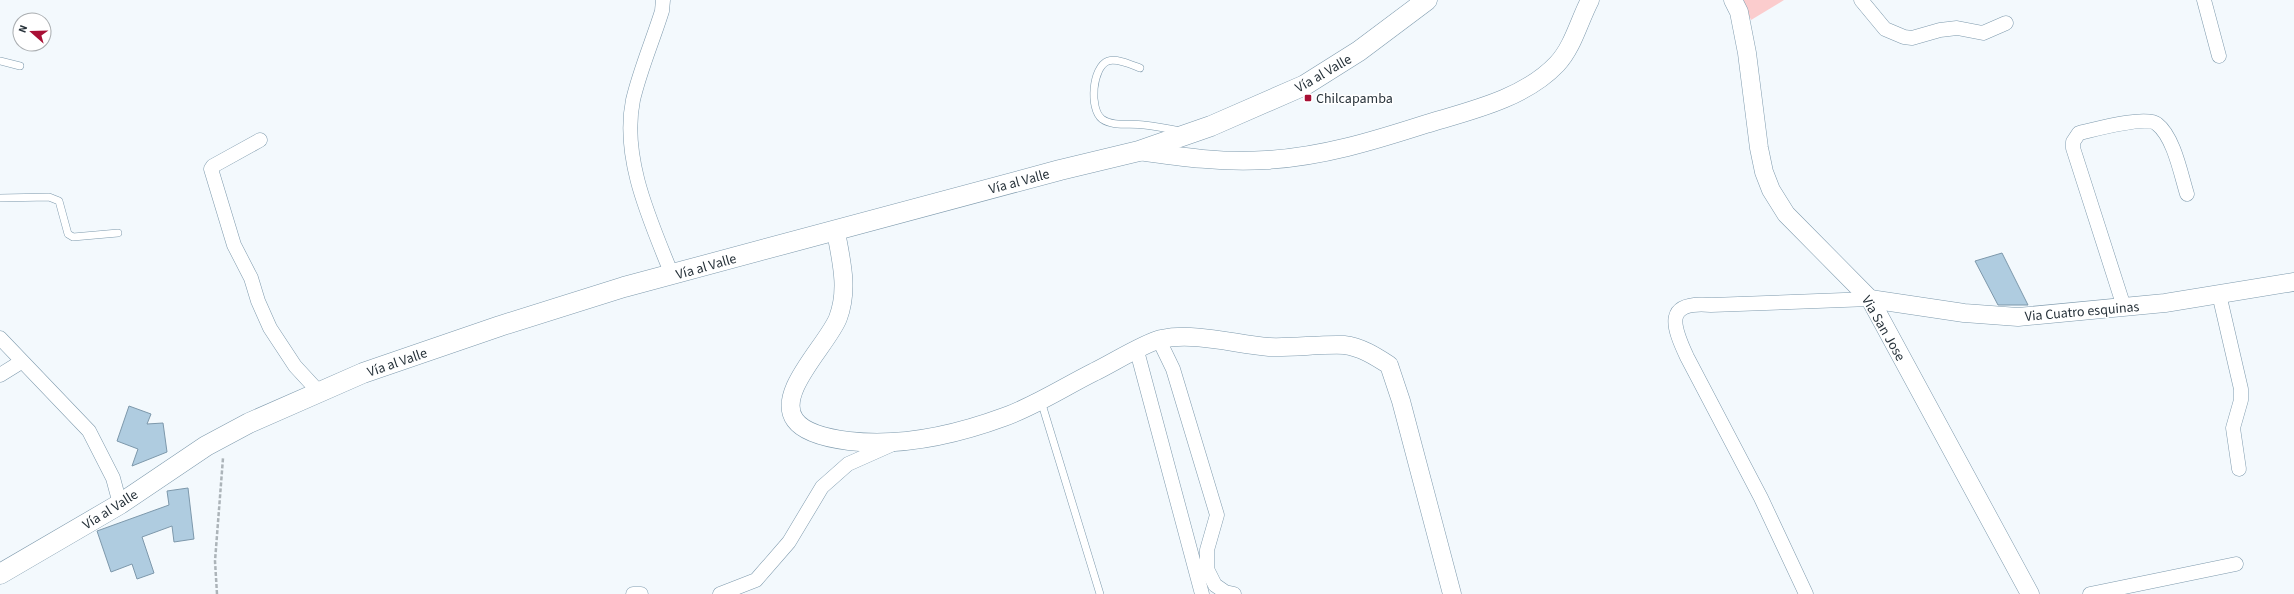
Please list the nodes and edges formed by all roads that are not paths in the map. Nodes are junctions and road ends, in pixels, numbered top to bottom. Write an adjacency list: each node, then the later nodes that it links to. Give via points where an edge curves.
1 (663, 0): 19 (street, via 662,11 633,100 630,150 651,222)
2 (1427, 0): 12 (main road, Vía al Valle, via 1359,51 1305,85)
3 (1590, 0): 14 (street, via 1567,52 1556,65 1527,86 1470,111 1332,151 1288,158 1202,160)
4 (1733, 0): 22 (street, Via San Jose, via 1739,12 1759,148 1771,190 1786,214)
5 (1861, 0): 7 (street, via 1885,29 1904,37 1912,38 1957,28 1983,33)
6 (2204, 0): 8 (street)
7 (2006, 23)
8 (2219, 56)
9 (0, 61): 10 (lane)
10 (20, 66)
11 (1140, 68): 12 (lane, via 1123,62 1109,61 1100,67 1093,88 1101,118 1111,122 1142,124)
12 (1193, 133): 14 (main road, Vía al Valle)
13 (260, 140): 29 (street, via 211,169 234,245 251,278 270,328 295,366)
14 (1140, 151): 17 (main road, Vía al Valle, via 1052,172)
15 (2187, 194): 23 (street, via 2169,140 2157,123 2150,121 2123,124 2079,133 2074,138 2073,148)
16 (0, 198): 18 (lane, via 49,197 59,200 68,234 73,236)
17 (836, 232): 19 (main road, Vía al Valle); 31 (street, via 845,281 838,317 822,346 799,376 790,401 795,420 808,430 839,440)
18 (118, 233)
19 (672, 276): 29 (main road, Vía al Valle, via 624,287 500,326)
20 (2294, 282): 21 (street, Via Cuatro esquinas)
21 (2219, 294): 23 (street, Via Cuatro esquinas); 32 (street, via 2241,389 2241,400 2233,428)
22 (1870, 299): 23 (street, Via Cuatro esquinas, via 1964,313 2018,317); 43 (street, via 1711,305 1693,303 1683,307 1674,322 1676,333 1687,356 1761,498); 44 (street, Via San Jose)
23 (2124, 307)
24 (0, 338): 27 (street)
25 (1159, 340): 26 (street); 41 (street, via 1173,369 1217,515 1207,550 1207,569 1215,585 1225,592); 42 (street, via 1193,338 1270,347 1344,345 1368,352 1389,365 1401,401)
26 (1137, 351): 30 (street); 40 (street)
27 (21, 362): 28 (street); 33 (street, via 90,431 113,478)
28 (0, 375)
29 (318, 391): 33 (main road, Vía al Valle, via 249,423 177,465)
30 (1041, 399): 31 (street, via 1005,417 948,434); 39 (lane)
31 (895, 443): 38 (street, via 848,464 822,487 789,542 756,580)
32 (2239, 469)
33 (120, 504): 35 (main road, Vía al Valle)
34 (2236, 564): 45 (street)
35 (0, 574)
36 (633, 594): 37 (street)
37 (641, 594)
38 (720, 594)
39 (1100, 594)
40 (1202, 594)
41 (1234, 594)
42 (1452, 594)
43 (1806, 594)
44 (2030, 594)
45 (2090, 594)

